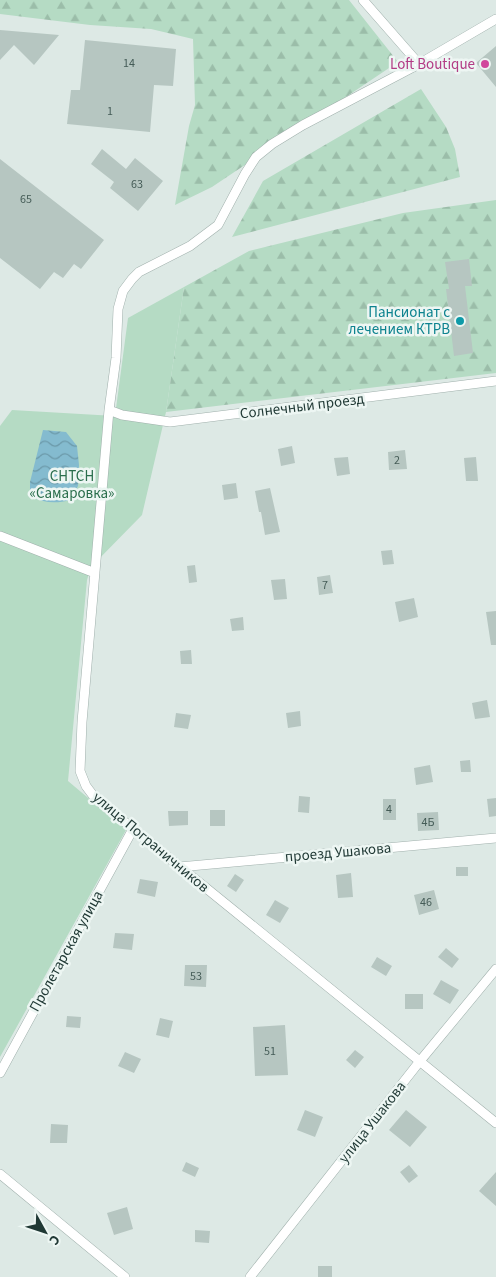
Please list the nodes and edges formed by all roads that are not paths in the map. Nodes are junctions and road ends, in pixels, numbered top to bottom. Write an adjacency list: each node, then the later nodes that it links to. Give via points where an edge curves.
1 (363, 0): 3 (street)
2 (496, 19): 3 (street, улица Пограничников)
3 (419, 64): 5 (street, улица Пограничников, via 272,144 256,157 218,225 190,246 139,272 123,291 118,309)
4 (496, 381): 5 (street, Солнечный проезд, via 170,422)
5 (109, 410): 7 (street, улица Пограничников)
6 (0, 536): 7 (street)
7 (95, 573): 8 (street, улица Пограничников, via 80,771 95,798)
8 (132, 829): 10 (street, улица Пограничников); 13 (street, Пролетарская улица)
9 (496, 838): 10 (street, проезд Ушакова)
10 (179, 867): 12 (street, улица Пограничников)
11 (496, 969): 12 (street, улица Ушакова)
12 (420, 1061): 14 (street, улица Пограничников); 17 (street, улица Ушакова)
13 (0, 1073)
14 (496, 1123)
15 (0, 1174): 16 (street)
16 (125, 1277)
17 (250, 1277)

